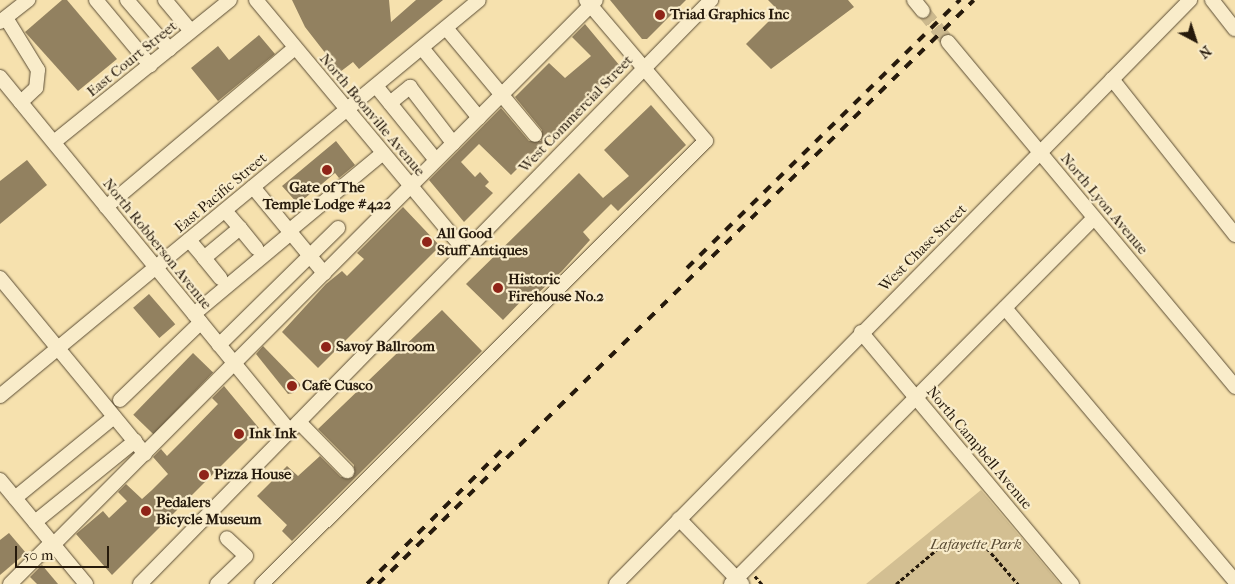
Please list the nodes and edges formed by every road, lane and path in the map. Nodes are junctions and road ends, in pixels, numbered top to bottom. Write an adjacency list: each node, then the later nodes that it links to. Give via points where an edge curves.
1 (28, 0): 14 (street)
2 (96, 0): 22 (street)
3 (127, 0): 21 (street)
4 (165, 0): 17 (street)
5 (256, 0): 19 (street, North Boonville Avenue)
6 (479, 0): 15 (street, East Pacific Street)
7 (711, 0): 23 (street, West Commercial Street)
8 (914, 0): 13 (street)
9 (1190, 0): 25 (street, West Chase Street)
10 (1212, 0): 16 (street)
11 (591, 2): 23 (street); 27 (street)
12 (221, 3): 17 (street, East Court Street)
13 (923, 11)
14 (3, 20): 28 (street, via 38,70 36,88)
15 (446, 28): 20 (street, East Pacific Street); 27 (street)
16 (1235, 29)
17 (191, 31): 21 (street, East Court Street)
18 (948, 42): 36 (street, North Lyon Avenue)
19 (295, 48): 30 (street, North Boonville Avenue); 40 (street)
20 (422, 48): 26 (street, East Pacific Street); 31 (street)
21 (169, 49): 22 (street, East Court Street)
22 (150, 65): 33 (street, East Court Street)
23 (642, 69): 49 (street, West Commercial Street); 84 (street, via 706,141)
24 (0, 77): 28 (street, North Robberson Avenue)
25 (1112, 79): 36 (street, West Chase Street); 46 (street)
26 (376, 86): 29 (street); 30 (street, East Pacific Street)
27 (501, 96): 31 (street); 32 (street)
28 (21, 102): 33 (street, North Robberson Avenue)
29 (390, 103): 34 (street, via 410,87); 37 (street)
30 (346, 110): 35 (street, North Boonville Avenue); 39 (street, East Pacific Street)
31 (478, 118): 34 (street)
32 (535, 135)
33 (54, 142): 40 (street, North Robberson Avenue)
34 (453, 143): 37 (street)
35 (383, 153): 38 (street, North Boonville Avenue); 45 (street)
36 (1040, 153): 42 (street, North Lyon Avenue); 58 (street, West Chase Street)
37 (436, 160): 38 (street)
38 (410, 186): 49 (street, North Boonville Avenue); 53 (street)
39 (253, 187): 41 (street, East Pacific Street); 45 (street)
40 (106, 207): 52 (street, North Robberson Avenue)
41 (225, 211): 43 (street); 47 (street, East Pacific Street)
42 (1094, 218): 56 (street); 62 (street, North Lyon Avenue)
43 (240, 228): 48 (street); 51 (street)
44 (338, 228): 50 (street)
45 (290, 232): 50 (street); 57 (street)
46 (1235, 235)
47 (189, 240): 51 (street); 52 (street, East Pacific Street)
48 (256, 248)
49 (465, 251): 67 (street, West Commercial Street)
50 (310, 256): 53 (street); 59 (street)
51 (204, 258): 55 (street)
52 (156, 268): 57 (street, North Robberson Avenue); 60 (street, East Pacific Street)
53 (324, 273): 61 (street)
54 (0, 278): 60 (street)
55 (220, 278)
56 (1005, 308): 64 (street); 78 (street)
57 (197, 318): 59 (street, North Robberson Avenue); 65 (street)
58 (861, 332): 64 (street, North Campbell Avenue); 73 (street, West Chase Street)
59 (219, 345): 61 (street, North Robberson Avenue)
60 (58, 349): 63 (street, East Pacific Street); 66 (street)
61 (235, 364): 67 (street, North Robberson Avenue); 69 (street)
62 (1235, 387)
63 (0, 396)
64 (916, 398): 80 (street); 89 (street, North Campbell Avenue)
65 (120, 400)
66 (114, 417): 68 (street); 72 (street)
67 (294, 426): 70 (street, North Robberson Avenue); 79 (street, West Commercial Street)
68 (134, 441): 69 (street); 74 (street)
69 (145, 454): 76 (street)
70 (347, 471)
71 (0, 480): 72 (street)
72 (15, 498): 74 (street)
73 (679, 519): 80 (street); 85 (street, West Chase Street)
74 (35, 522): 76 (street)
75 (228, 538): 83 (street, via 246,556)
76 (52, 544): 81 (street); 82 (street)
77 (754, 574): 86 (path)
78 (1235, 581)
79 (145, 582)
80 (737, 582)
81 (10, 584)
82 (86, 584)
83 (217, 584)
84 (262, 584)
85 (616, 584)
86 (762, 584)
87 (896, 584): 88 (path, via 942,545 961,541 987,548)
88 (1018, 584)
89 (1072, 584)

